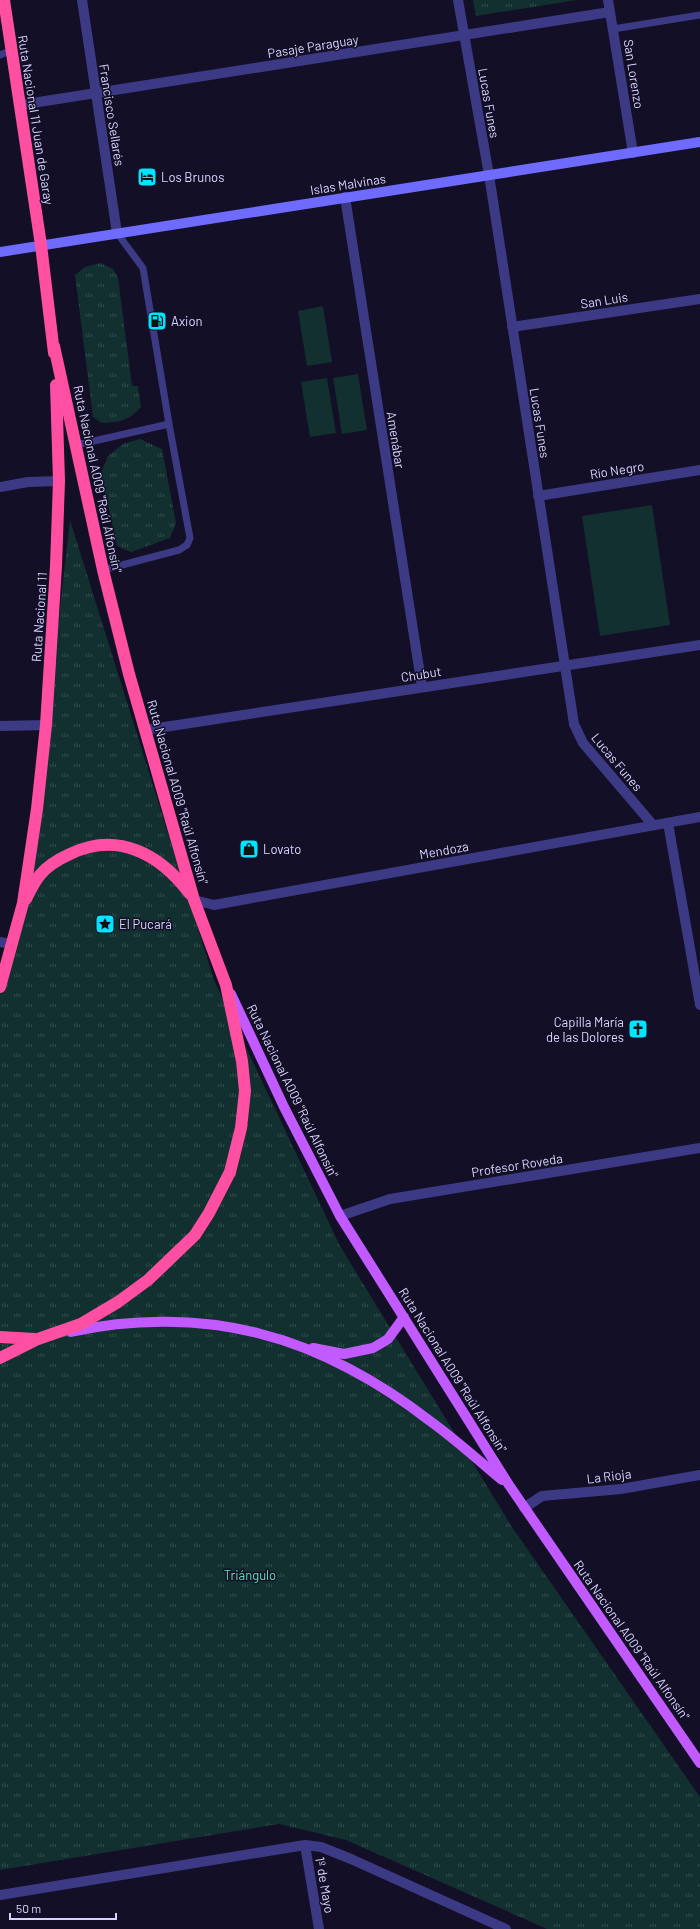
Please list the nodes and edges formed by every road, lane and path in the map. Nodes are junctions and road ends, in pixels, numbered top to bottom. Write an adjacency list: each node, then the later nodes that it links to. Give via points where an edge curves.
1 (4, 0): 9 (highway, Ruta Nacional 11 Juan de Garay)
2 (82, 0): 11 (street, Francisco Sellarés)
3 (458, 0): 8 (street, Lucas Funes)
4 (608, 0): 5 (street, San Lorenzo)
5 (610, 12): 7 (street, San Lorenzo); 8 (street, Pasaje Paraguay)
6 (700, 15): 7 (lane)
7 (613, 29): 14 (street, San Lorenzo)
8 (464, 36): 11 (street, Pasaje Paraguay); 15 (street, Lucas Funes)
9 (12, 50): 10 (lane); 12 (highway, Ruta Nacional 11 Juan de Garay)
10 (0, 55)
11 (95, 93): 12 (street, Pasaje Paraguay); 17 (street, Francisco Sellarés)
12 (20, 105): 18 (highway, Ruta Nacional 11 Juan de Garay)
13 (700, 142): 14 (street, Islas Malvinas)
14 (633, 152): 15 (street, Islas Malvinas)
15 (489, 175): 16 (street, Islas Malvinas); 21 (street, Lucas Funes)
16 (345, 197): 17 (street, Islas Malvinas); 32 (street, Amenábar)
17 (117, 233): 18 (street, Islas Malvinas); 23 (lane, via 143,268)
18 (41, 245): 19 (street, Islas Malvinas); 22 (highway, Ruta Nacional 11)
19 (0, 252)
20 (700, 298): 21 (street, San Luis)
21 (512, 327): 28 (street, Lucas Funes)
22 (54, 346): 24 (highway, Ruta Nacional A009 "Raúl Alfonsín"); 26 (highway, Ruta Nacional 11, via 59,418)
23 (168, 424): 24 (lane); 29 (lane, via 190,538 187,545 179,550)
24 (76, 445): 29 (highway, Ruta Nacional A009 "Raúl Alfonsín")
25 (700, 470): 28 (street, Río Negro)
26 (59, 481): 27 (street, via 28,482); 33 (highway, Ruta Nacional 11)
27 (0, 487)
28 (538, 496): 31 (street, Lucas Funes)
29 (103, 570): 35 (highway, Ruta Nacional A009 "Raúl Alfonsín")
30 (700, 645): 31 (street, Chubut)
31 (565, 666): 32 (street, Chubut); 38 (street, Lucas Funes, via 574,724 582,743)
32 (422, 687): 35 (street, Chubut)
33 (46, 725): 34 (street); 40 (highway, Ruta Nacional 11)
34 (0, 726)
35 (145, 730): 39 (highway, Ruta Nacional A009 "Raúl Alfonsín")
36 (700, 817): 37 (street, Mendoza)
37 (668, 823): 38 (street, Mendoza); 44 (street)
38 (653, 825): 39 (street, Mendoza, via 214,906)
39 (194, 900): 40 (highway, via 182,884 159,862 127,846 106,845 82,848 57,860 40,875); 42 (highway, Ruta Nacional A009 "Raúl Alfonsín")
40 (23, 903): 41 (highway, Ruta Nacional 11)
41 (6, 943): 43 (highway, Ruta Nacional 11)
42 (226, 984): 46 (main road, Ruta Nacional A009 "Raúl Alfonsín", via 284,1108); 49 (highway, via 242,1061 245,1091 237,1150 220,1193 195,1234 148,1280 81,1324)
43 (0, 987)
44 (700, 1005)
45 (700, 1148): 46 (street, Profesor Roveda, via 390,1199)
46 (340, 1216): 47 (main road, Ruta Nacional A009 "Raúl Alfonsín")
47 (404, 1317): 50 (main road, via 388,1339 373,1348 344,1354); 53 (main road, Ruta Nacional A009 "Raúl Alfonsín")
48 (0, 1337): 49 (highway)
49 (38, 1339): 50 (main road, via 78,1330 168,1322 237,1328); 51 (highway)
50 (291, 1344): 53 (main road, via 340,1365 384,1389 429,1420)
51 (0, 1358)
52 (700, 1475): 54 (street, La Rioja, via 621,1489 542,1496)
53 (509, 1485): 54 (main road, Ruta Nacional A009 "Raúl Alfonsín")
54 (524, 1508): 55 (main road, Ruta Nacional A009 "Raúl Alfonsín")
55 (700, 1763)
56 (305, 1844): 57 (street); 58 (street, 1º de Mayo); 59 (street, via 321,1847 351,1859)
57 (0, 1895)
58 (319, 1929)
59 (506, 1929)

